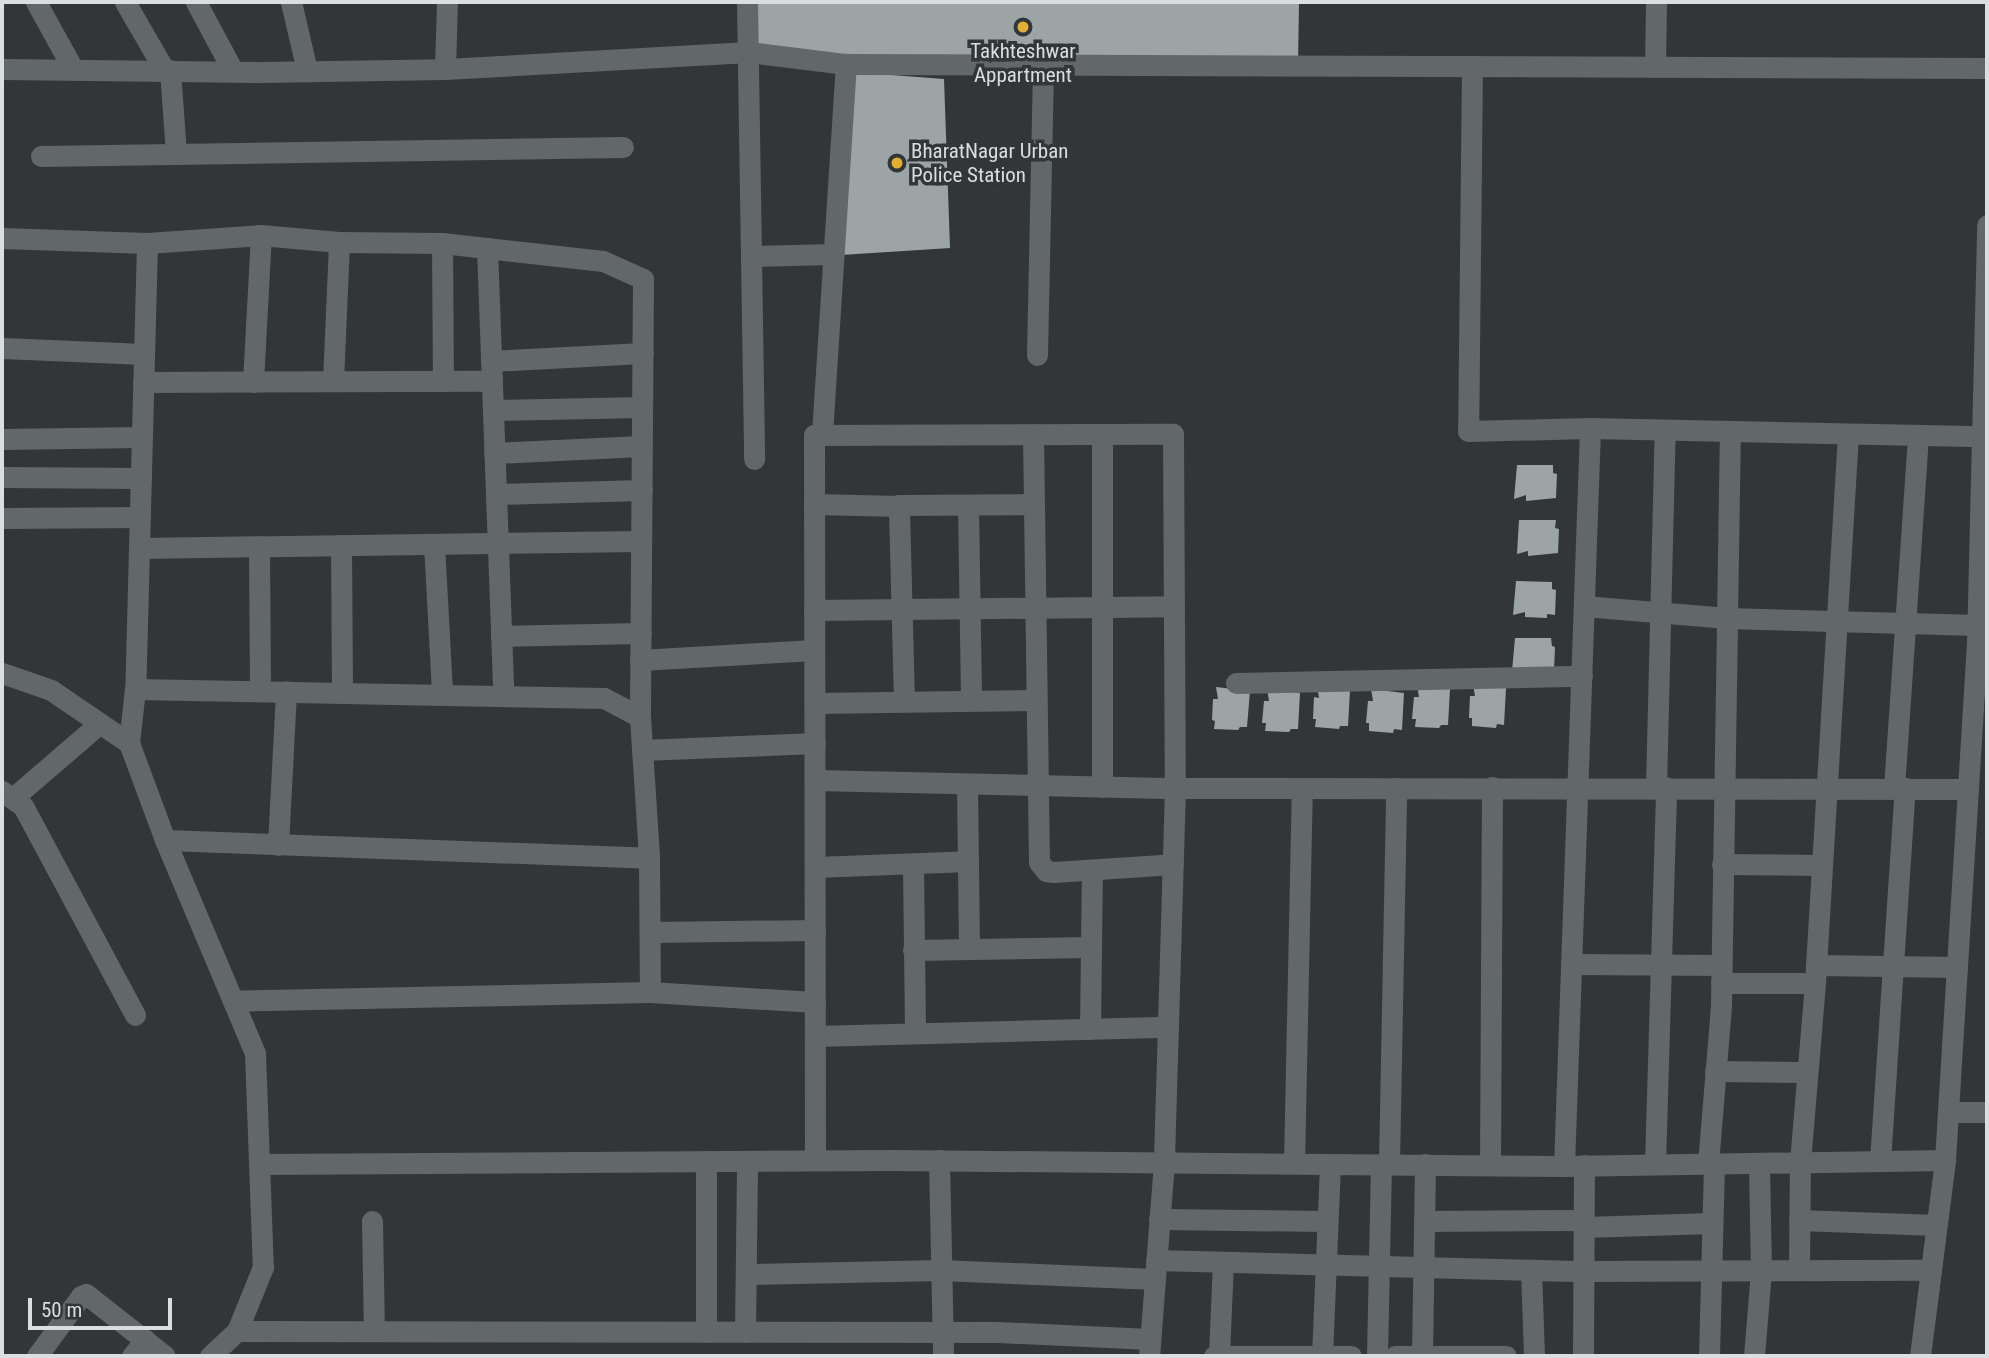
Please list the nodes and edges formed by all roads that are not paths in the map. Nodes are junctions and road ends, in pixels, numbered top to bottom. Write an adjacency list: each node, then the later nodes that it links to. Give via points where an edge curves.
1 (36, 2): 15 (street)
2 (125, 2): 17 (street)
3 (196, 2): 18 (street)
4 (290, 2): 19 (street)
5 (447, 2): 16 (street)
6 (747, 2): 8 (street)
7 (1656, 2): 12 (street)
8 (749, 52): 9 (street); 16 (street); 31 (street)
9 (845, 64): 10 (street); 30 (street)
10 (1043, 65): 11 (street); 35 (street)
11 (1472, 66): 12 (street); 43 (street, via 1468,430)
12 (1655, 67): 13 (street)
13 (1987, 68)
14 (2, 69): 15 (street)
15 (72, 69): 17 (street)
16 (445, 69): 19 (street)
17 (167, 71): 18 (street); 21 (street)
18 (233, 71): 19 (street)
19 (307, 71)
20 (623, 148): 21 (street)
21 (176, 153): 22 (street)
22 (41, 156)
23 (1987, 225): 51 (street)
24 (261, 235): 26 (street); 27 (street); 40 (street)
25 (2, 238): 27 (street)
26 (339, 242): 28 (street); 37 (street)
27 (147, 243): 34 (street)
28 (442, 243): 29 (street); 38 (street)
29 (487, 248): 33 (street, via 603,261 643,279); 36 (street)
30 (833, 254): 31 (street); 48 (street)
31 (751, 256): 56 (street)
32 (2, 348): 34 (street)
33 (643, 352): 36 (street); 41 (street)
34 (144, 354): 39 (street)
35 (1037, 355)
36 (491, 371): 38 (street); 42 (street)
37 (332, 381): 38 (street); 40 (street)
38 (443, 381)
39 (143, 382): 40 (street); 52 (street)
40 (253, 382)
41 (642, 407): 42 (street); 54 (street)
42 (493, 410): 55 (street)
43 (1590, 428): 44 (street); 77 (street)
44 (1665, 430): 45 (street); 80 (street)
45 (1730, 431): 47 (street); 81 (street)
46 (1032, 434): 48 (street); 49 (street); 63 (street)
47 (1848, 434): 50 (street); 82 (street)
48 (822, 435): 61 (street, via 814,435)
49 (1102, 435): 75 (street); 76 (street, via 1173,435)
50 (1918, 435): 51 (street); 83 (street)
51 (1982, 436): 84 (street)
52 (142, 437): 53 (street); 58 (street)
53 (2, 439)
54 (642, 446): 55 (street); 59 (street)
55 (494, 453): 60 (street)
56 (754, 458)
57 (2, 477): 58 (street)
58 (141, 478): 65 (street)
59 (642, 490): 60 (street); 67 (street)
60 (496, 494): 68 (street)
61 (814, 504): 64 (street); 79 (street)
62 (968, 505): 63 (street); 64 (street); 73 (street)
63 (1033, 505): 74 (street)
64 (899, 506): 78 (street)
65 (140, 517): 66 (street); 72 (street)
66 (2, 519)
67 (641, 541): 68 (street); 85 (street)
68 (498, 543): 69 (street); 86 (street)
69 (434, 544): 70 (street); 96 (street)
70 (341, 545): 71 (street); 95 (street)
71 (259, 546): 72 (street); 93 (street)
72 (139, 548): 92 (street)
73 (970, 606): 74 (street); 78 (street); 98 (street)
74 (1034, 606): 75 (street); 99 (street)
75 (1102, 606): 76 (street); 110 (street)
76 (1174, 606): 114 (street)
77 (1584, 606): 80 (street); 90 (street)
78 (901, 608): 79 (street); 100 (street)
79 (814, 610): 87 (street)
80 (1662, 613): 81 (street); 113 (street)
81 (1727, 618): 82 (street); 117 (street)
82 (1836, 621): 83 (street); 118 (street)
83 (1907, 623): 84 (street); 119 (street)
84 (1978, 625): 120 (street)
85 (640, 633): 86 (street); 88 (street)
86 (501, 636): 97 (street)
87 (814, 650): 88 (street); 101 (street)
88 (640, 660): 102 (street)
89 (2, 673): 103 (street, via 51,690)
90 (1582, 676): 91 (street); 112 (street)
91 (1236, 683)
92 (135, 689): 93 (street); 104 (street)
93 (260, 691): 94 (street)
94 (286, 691): 95 (street); 123 (street)
95 (342, 692): 96 (street)
96 (442, 694): 97 (street)
97 (503, 694): 102 (street, via 604,698)
98 (971, 700): 99 (street); 100 (street)
99 (1035, 700): 109 (street)
100 (904, 701): 101 (street)
101 (815, 703): 105 (street)
102 (640, 717): 106 (street)
103 (100, 723): 104 (street); 121 (street)
104 (129, 743): 122 (street)
105 (815, 743): 106 (street); 107 (street)
106 (642, 750): 124 (street)
107 (815, 780): 108 (street); 130 (street)
108 (967, 784): 109 (street); 125 (street)
109 (1036, 785): 110 (street); 131 (street, via 1041,867 1054,872)
110 (1102, 787): 114 (street)
111 (1492, 787): 112 (street); 116 (street); 171 (street)
112 (1578, 787): 113 (street); 138 (street)
113 (1661, 787): 117 (street); 137 (street)
114 (1175, 788): 115 (street); 126 (street)
115 (1302, 788): 116 (street); 163 (street)
116 (1396, 788): 167 (street)
117 (1723, 788): 118 (street); 127 (street)
118 (1827, 788): 119 (street); 129 (street)
119 (1900, 788): 120 (street); 139 (street)
120 (1968, 789): 140 (street)
121 (8, 794): 146 (street, via 23,806)
122 (165, 840): 123 (street); 144 (street)
123 (278, 845): 124 (street)
124 (649, 858): 133 (street)
125 (968, 861): 128 (street); 135 (street)
126 (1173, 864): 131 (street); 147 (street)
127 (1722, 864): 129 (street); 141 (street)
128 (913, 865): 130 (street); 136 (street)
129 (1822, 865): 142 (street)
130 (815, 867): 132 (street)
131 (1092, 870): 134 (street)
132 (815, 930): 133 (street); 145 (street)
133 (650, 932): 143 (street)
134 (1091, 947): 135 (street); 148 (street)
135 (969, 949): 136 (street)
136 (914, 950): 149 (street)
137 (1663, 963): 138 (street); 141 (street); 169 (street)
138 (1571, 964): 172 (street)
139 (1895, 966): 140 (street); 142 (street); 160 (street)
140 (1957, 967): 153 (street)
141 (1721, 974): 142 (street); 151 (street)
142 (1815, 974): 152 (street)
143 (650, 992): 144 (street); 145 (street)
144 (233, 1001): 165 (street, via 255,1053)
145 (815, 1002): 150 (street)
146 (135, 1015)
147 (1168, 1027): 148 (street); 161 (street)
148 (1090, 1029): 149 (street)
149 (915, 1033): 150 (street)
150 (815, 1036): 155 (street)
151 (1715, 1071): 152 (street); 170 (street)
152 (1807, 1072): 162 (street)
153 (1948, 1112): 154 (street); 157 (street)
154 (1987, 1112)
155 (815, 1160): 156 (street); 159 (street)
156 (939, 1160): 161 (street); 185 (street)
157 (1945, 1160): 160 (street); 180 (street)
158 (706, 1161): 159 (street); 165 (street); 196 (street)
159 (747, 1161): 193 (street)
160 (1880, 1161): 162 (street)
161 (1164, 1162): 163 (street); 173 (street)
162 (1800, 1162): 164 (street); 174 (street)
163 (1294, 1163): 166 (street)
164 (1759, 1163): 170 (street); 189 (street)
165 (260, 1164): 194 (street, via 263,1267)
166 (1330, 1164): 167 (street); 176 (street)
167 (1385, 1164): 168 (street); 183 (street)
168 (1425, 1164): 171 (street); 177 (street)
169 (1655, 1164): 170 (street); 172 (street)
170 (1711, 1164): 179 (street)
171 (1490, 1165): 172 (street)
172 (1574, 1166): 178 (street)
173 (1159, 1219): 176 (street); 186 (street)
174 (1799, 1220): 180 (street); 190 (street)
175 (372, 1221): 195 (street)
176 (1327, 1221): 182 (street)
177 (1424, 1221): 178 (street); 184 (street)
178 (1584, 1223): 179 (street); 192 (street)
179 (1712, 1223): 188 (street)
180 (1936, 1225): 191 (street)
181 (1223, 1262): 182 (street); 186 (street); 208 (street)
182 (1326, 1265): 183 (street); 202 (street)
183 (1379, 1266): 184 (street); 210 (street)
184 (1423, 1267): 187 (street); 203 (street)
185 (941, 1270): 186 (street); 193 (street); 198 (street)
186 (1156, 1270): 201 (street)
187 (1531, 1270): 192 (street); 213 (street)
188 (1711, 1270): 189 (street); 192 (street); 215 (street)
189 (1760, 1270): 190 (street); 216 (street)
190 (1799, 1270): 191 (street)
191 (1931, 1270): 217 (street)
192 (1584, 1271): 214 (street)
193 (746, 1274): 197 (street)
194 (237, 1331): 195 (street); 206 (street)
195 (374, 1331): 196 (street)
196 (706, 1332): 197 (street)
197 (745, 1332): 198 (street)
198 (942, 1332): 199 (street); 207 (street)
199 (1055, 1346): 201 (street)
200 (138, 1348): 204 (street, via 86,1294); 205 (street)
201 (1150, 1348)
202 (1322, 1355): 208 (street); 209 (street)
203 (1422, 1355): 211 (street); 212 (street)
204 (37, 1356)
205 (165, 1356)
206 (210, 1356)
207 (943, 1356)
208 (1216, 1356)
209 (1352, 1356)
210 (1377, 1356)
211 (1395, 1356)
212 (1506, 1356)
213 (1534, 1356)
214 (1583, 1356)
215 (1709, 1356)
216 (1754, 1356)
217 (1920, 1356)

